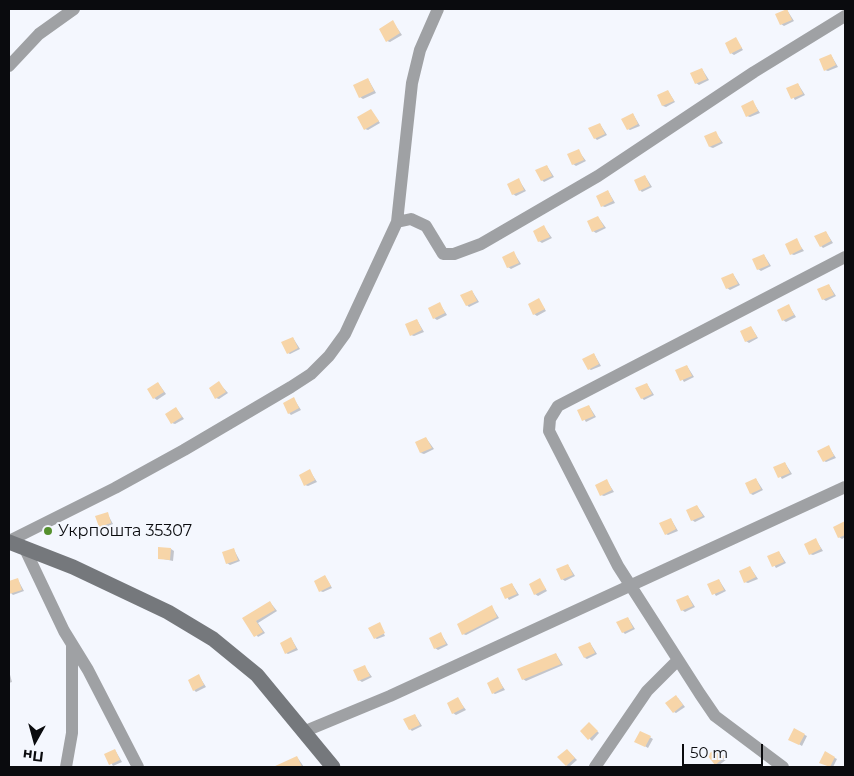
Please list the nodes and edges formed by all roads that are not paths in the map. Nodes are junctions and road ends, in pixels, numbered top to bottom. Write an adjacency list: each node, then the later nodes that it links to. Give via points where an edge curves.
1 (74, 9): 4 (street, via 39,34)
2 (438, 9): 5 (street, via 420,50 412,83)
3 (845, 16): 5 (street, via 598,176 481,244 454,254 443,254 426,226 411,219)
4 (9, 66)
5 (397, 222): 8 (street, via 345,334 311,374 141,474)
6 (845, 257): 10 (street, via 558,406 550,419 548,431)
7 (845, 487): 10 (street)
8 (9, 541): 9 (street)
9 (24, 548): 11 (street); 13 (street, via 151,604 213,638 257,675)
10 (630, 584): 12 (street); 13 (street, via 390,696)
11 (72, 644): 14 (street, via 72,733); 15 (street)
12 (678, 660): 17 (street, via 647,691); 18 (street, via 715,716)
13 (303, 732): 16 (street)
14 (66, 767)
15 (138, 767)
16 (332, 767)
17 (595, 767)
18 (783, 767)

